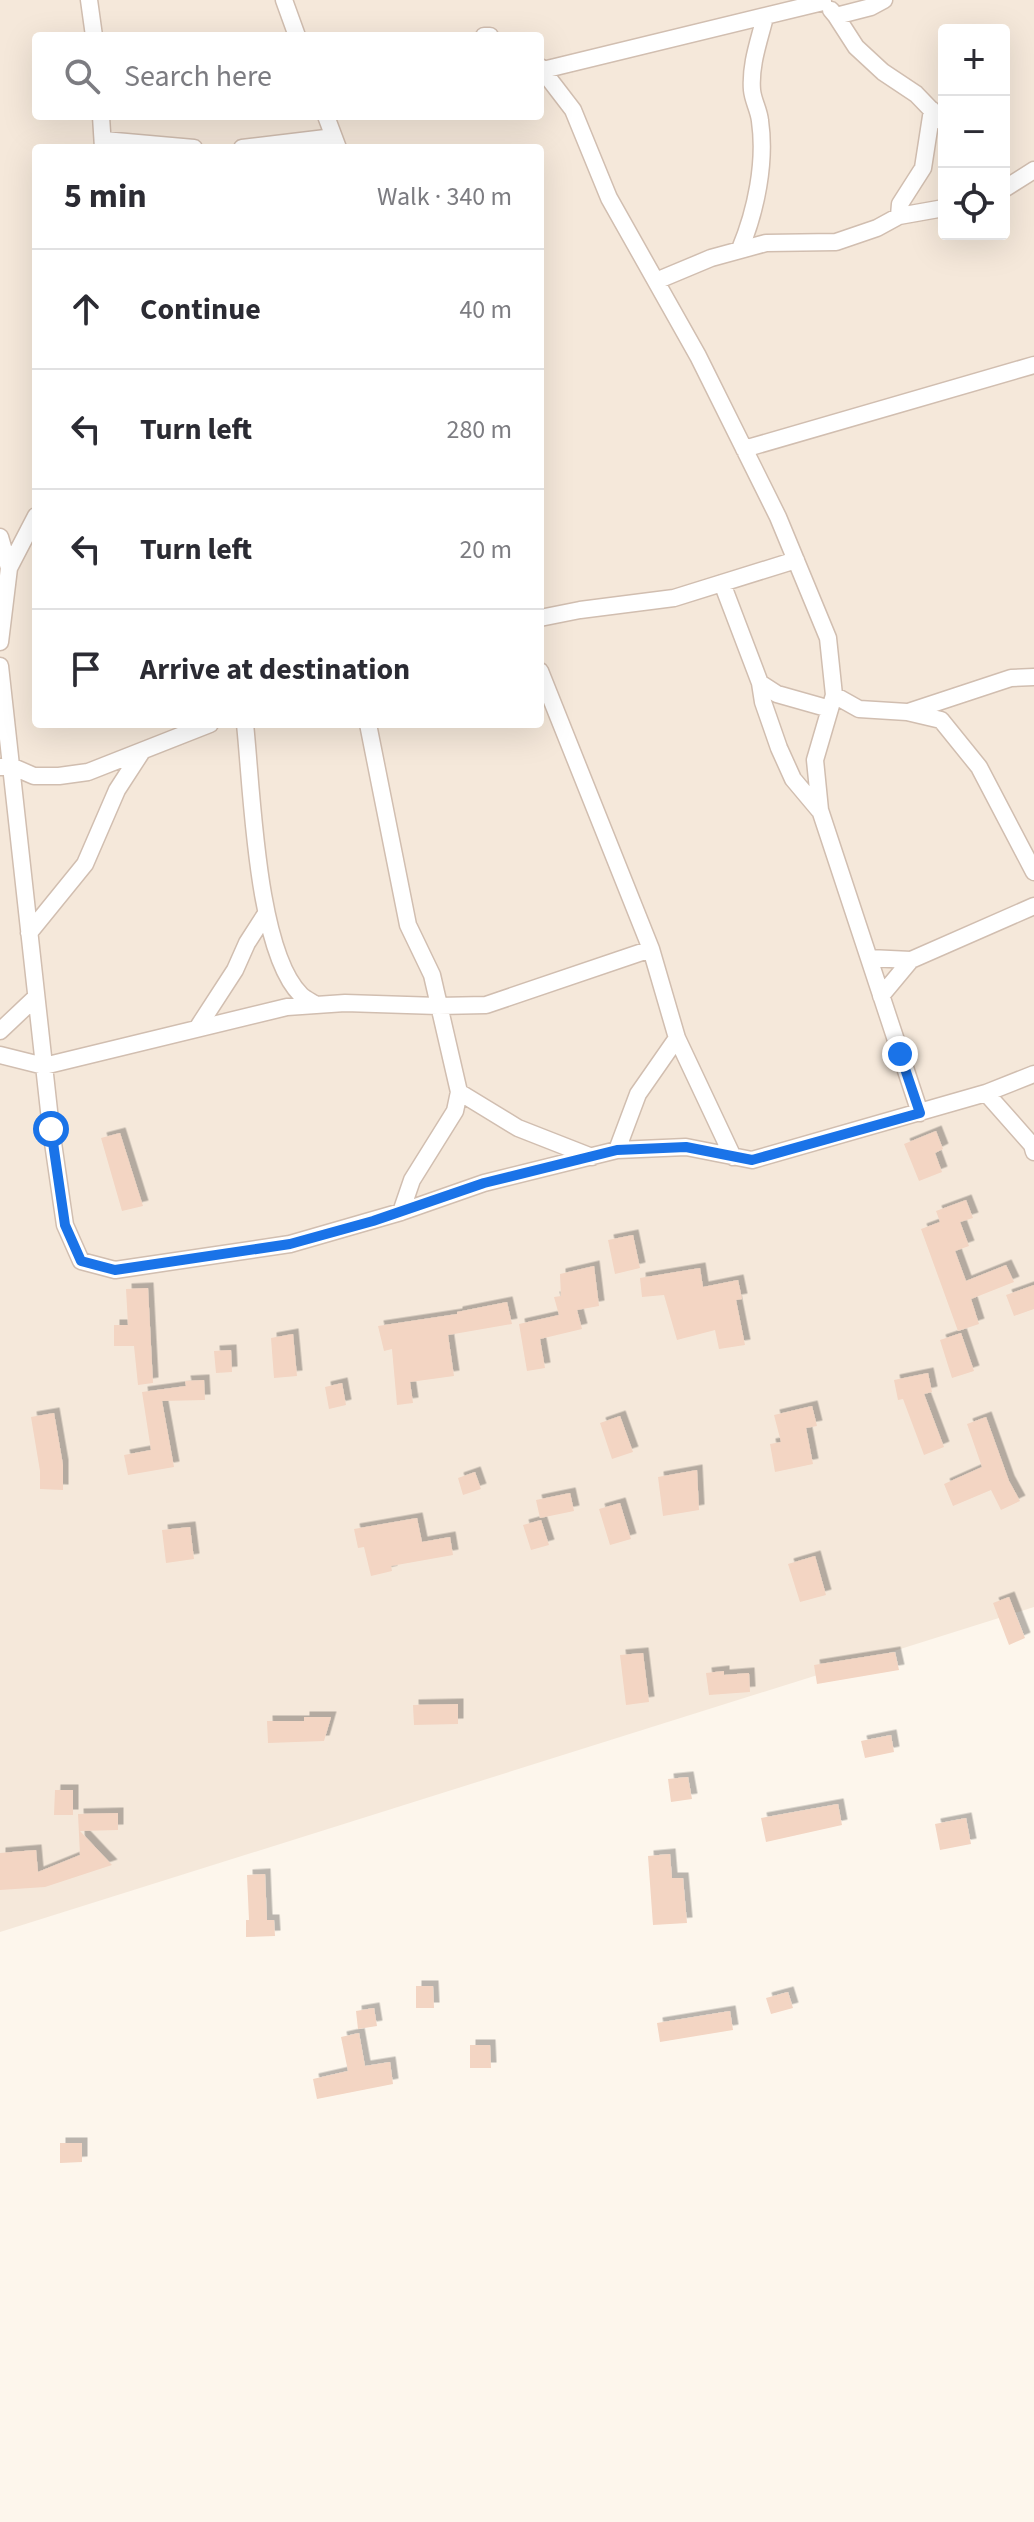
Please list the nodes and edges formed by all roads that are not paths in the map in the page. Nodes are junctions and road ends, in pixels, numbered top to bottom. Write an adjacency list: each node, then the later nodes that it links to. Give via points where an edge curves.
1 (89, 0): 7 (street)
2 (284, 0): 8 (street)
3 (884, 0): 5 (street)
4 (823, 1): 5 (street); 6 (street)
5 (836, 16): 11 (street, via 856,47)
6 (765, 17): 9 (street); 23 (street, via 753,62 752,92 762,143 753,218)
7 (93, 32)
8 (296, 32)
9 (544, 68)
10 (544, 71): 24 (street, via 573,110 609,198)
11 (932, 110): 12 (street); 22 (street, via 923,168 900,204)
12 (938, 116)
13 (101, 120): 16 (street)
14 (327, 120): 15 (street)
15 (336, 143)
16 (103, 144)
17 (1034, 170): 19 (street)
18 (1010, 174): 19 (street)
19 (1019, 180): 20 (street)
20 (1010, 185)
21 (938, 209): 22 (street)
22 (899, 216): 23 (street, via 836,242 766,243)
23 (740, 249): 24 (street)
24 (656, 281): 26 (street)
25 (1034, 365): 26 (street)
26 (744, 449): 29 (street)
27 (32, 524): 30 (street)
28 (0, 537): 30 (street)
29 (796, 560): 31 (street); 38 (street, via 828,638)
30 (9, 568): 33 (street)
31 (722, 583): 32 (street, via 674,598); 37 (street)
32 (544, 617)
33 (0, 642)
34 (0, 666): 44 (street)
35 (1034, 677): 39 (street, via 1011,678)
36 (544, 681): 50 (street)
37 (760, 683): 38 (street, via 777,694); 45 (street, via 793,779)
38 (832, 702): 39 (street); 45 (street, via 815,760)
39 (907, 712): 46 (street, via 941,720 979,767)
40 (200, 728): 43 (street)
41 (245, 728): 48 (street)
42 (369, 728): 56 (street, via 408,925 432,975)
43 (142, 752): 44 (street, via 88,772 59,776 34,776); 49 (street, via 117,790 85,864)
44 (6, 767): 49 (street)
45 (820, 810): 51 (street)
46 (1034, 872)
47 (1034, 906): 52 (street)
48 (265, 915): 55 (street, via 283,967 301,995); 57 (street)
49 (29, 933): 54 (street)
50 (651, 949): 56 (street, via 486,1005); 59 (street)
51 (869, 958): 52 (street); 53 (street)
52 (911, 960): 53 (street)
53 (881, 996): 65 (street)
54 (36, 997): 58 (street); 61 (street)
55 (316, 1005): 56 (street); 57 (street)
56 (438, 1006): 63 (street)
57 (198, 1027): 61 (street)
58 (0, 1031)
59 (677, 1038): 67 (street, via 638,1094); 69 (street)
60 (0, 1055): 61 (street)
61 (44, 1066): 70 (street, via 65,1225 81,1261 115,1270 290,1244)
62 (1034, 1074): 64 (street)
63 (459, 1092): 68 (street, via 518,1128); 70 (street, via 455,1111 412,1180)
64 (986, 1093): 65 (street); 66 (street)
65 (920, 1113): 69 (street, via 783,1153 752,1160)
66 (1033, 1145)
67 (617, 1150): 68 (street); 69 (street, via 686,1147)
68 (592, 1157): 70 (street, via 484,1183)
69 (733, 1157)
70 (401, 1212)

